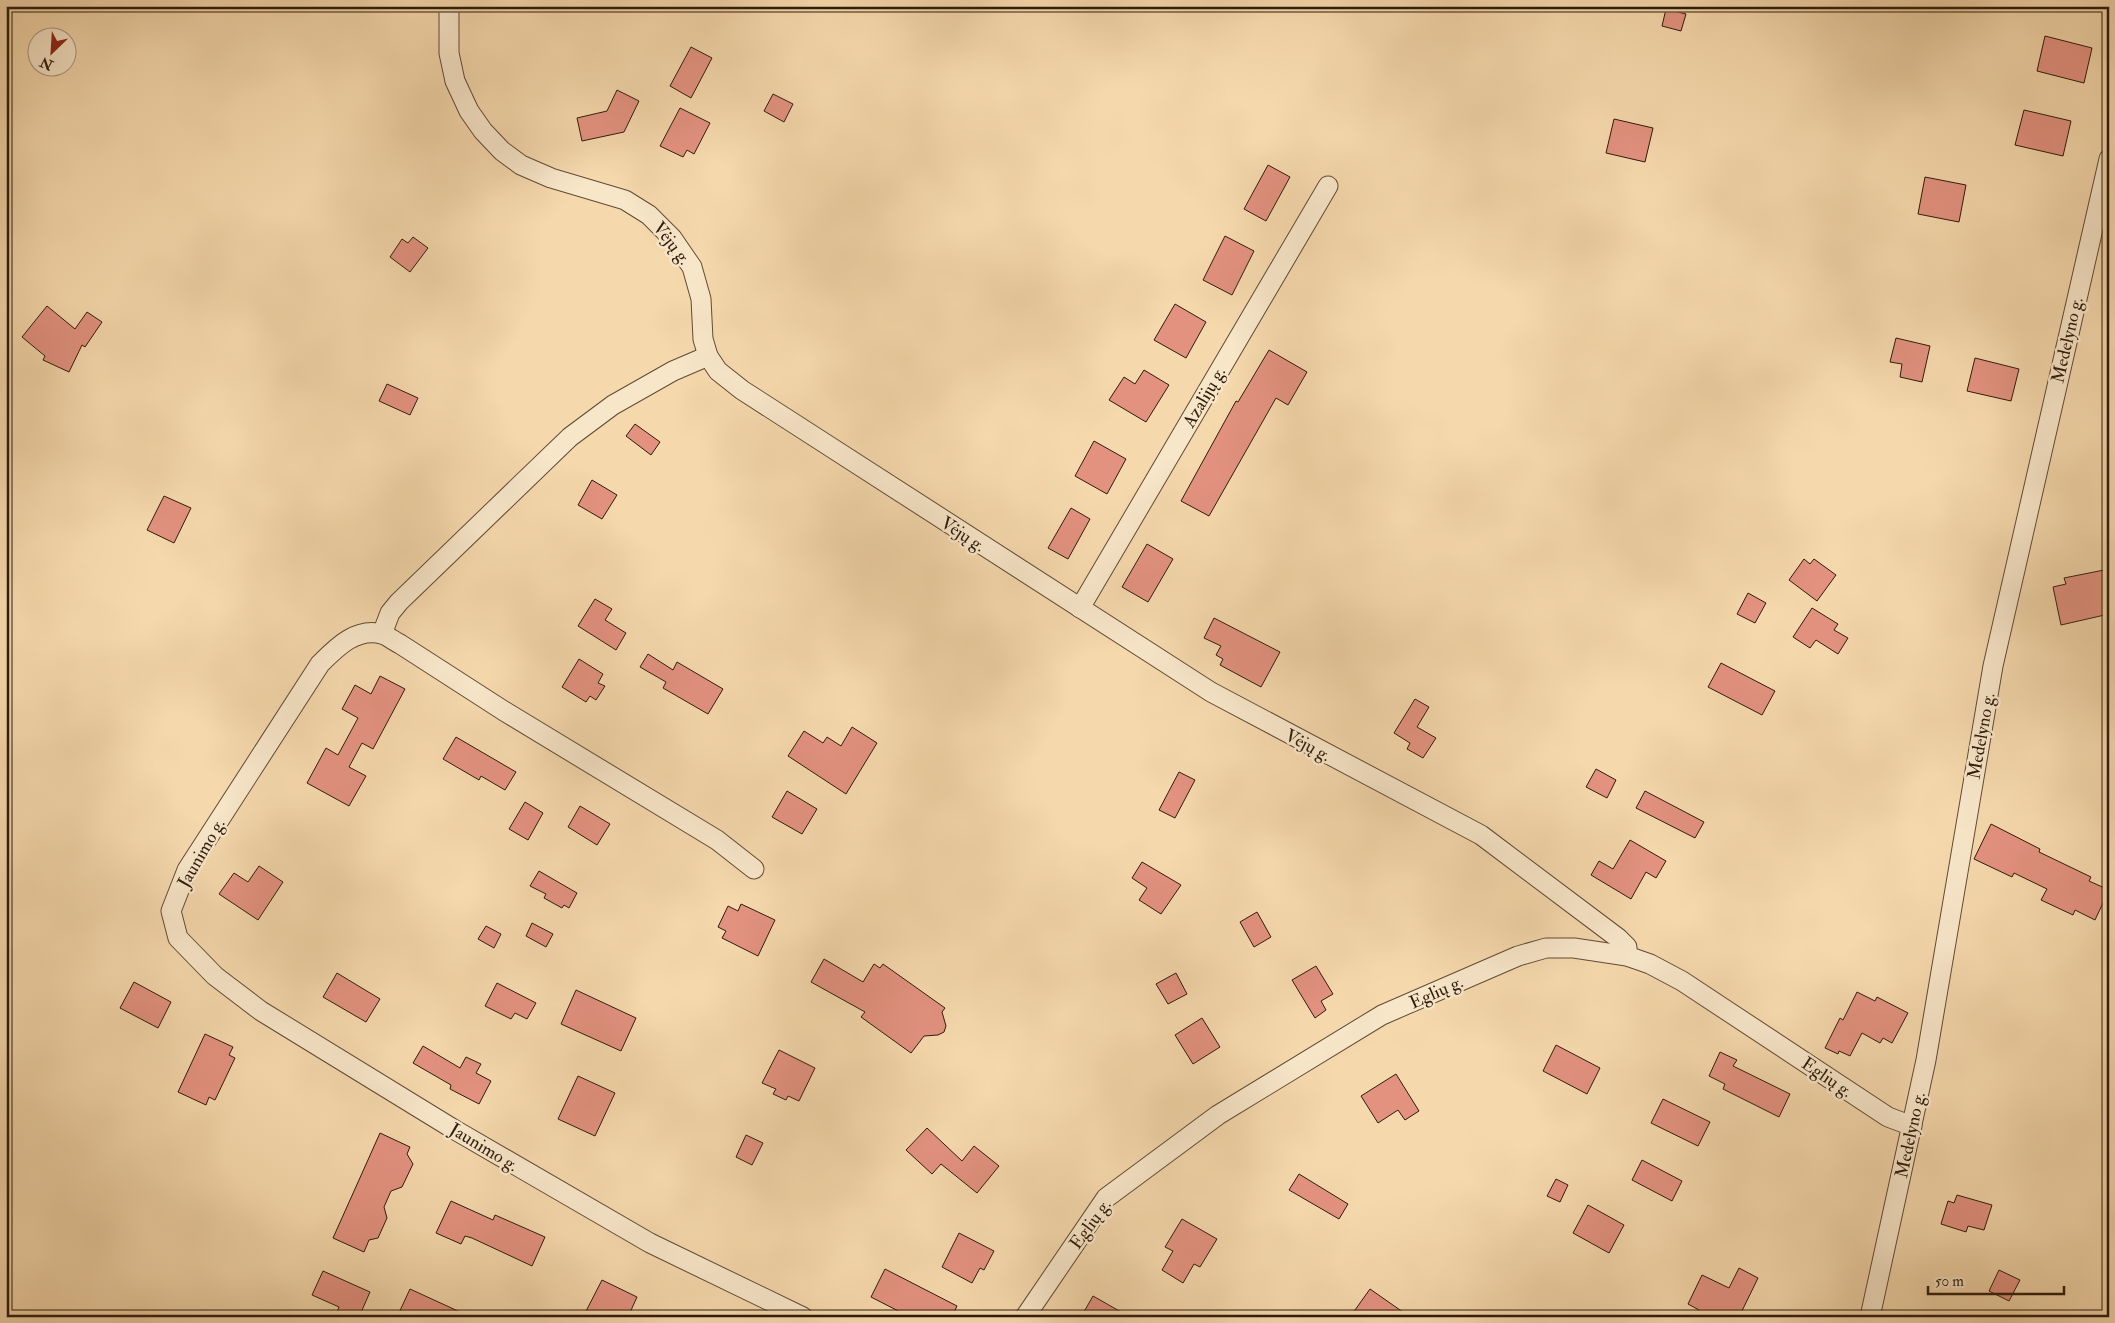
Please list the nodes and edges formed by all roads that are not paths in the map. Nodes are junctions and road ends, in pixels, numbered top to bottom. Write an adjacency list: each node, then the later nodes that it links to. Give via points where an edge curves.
1 (449, 6): 4 (street, Vėjų g., via 449,53 456,81 469,111 483,131 521,165 550,178 625,200 649,215 672,238 692,267 701,299 703,339)
2 (2109, 159): 9 (street, Medelyno g., via 1993,666)
3 (1328, 186): 5 (street, Azalijų g.)
4 (708, 356): 5 (street, Vėjų g., via 718,371 742,390); 6 (street, via 673,371 613,405 570,437 399,602 390,613)
5 (1080, 608): 8 (street, Vėjų g., via 1211,692 1481,835 1618,938 1627,947)
6 (382, 634): 7 (street, via 717,840); 10 (street, Jaunimo g., via 362,634 342,642 320,664 187,870 170,911 178,938 215,976 261,1011 429,1114 650,1243)
7 (754, 869)
8 (1627, 956): 9 (street, Eglių g., via 1682,981 1888,1117); 11 (street, Eglių g., via 1574,948 1546,948 1518,956 1374,1020 1218,1115 1106,1198)
9 (1912, 1126): 12 (street, Medelyno g.)
10 (803, 1317)
11 (1025, 1317)
12 (1870, 1317)

